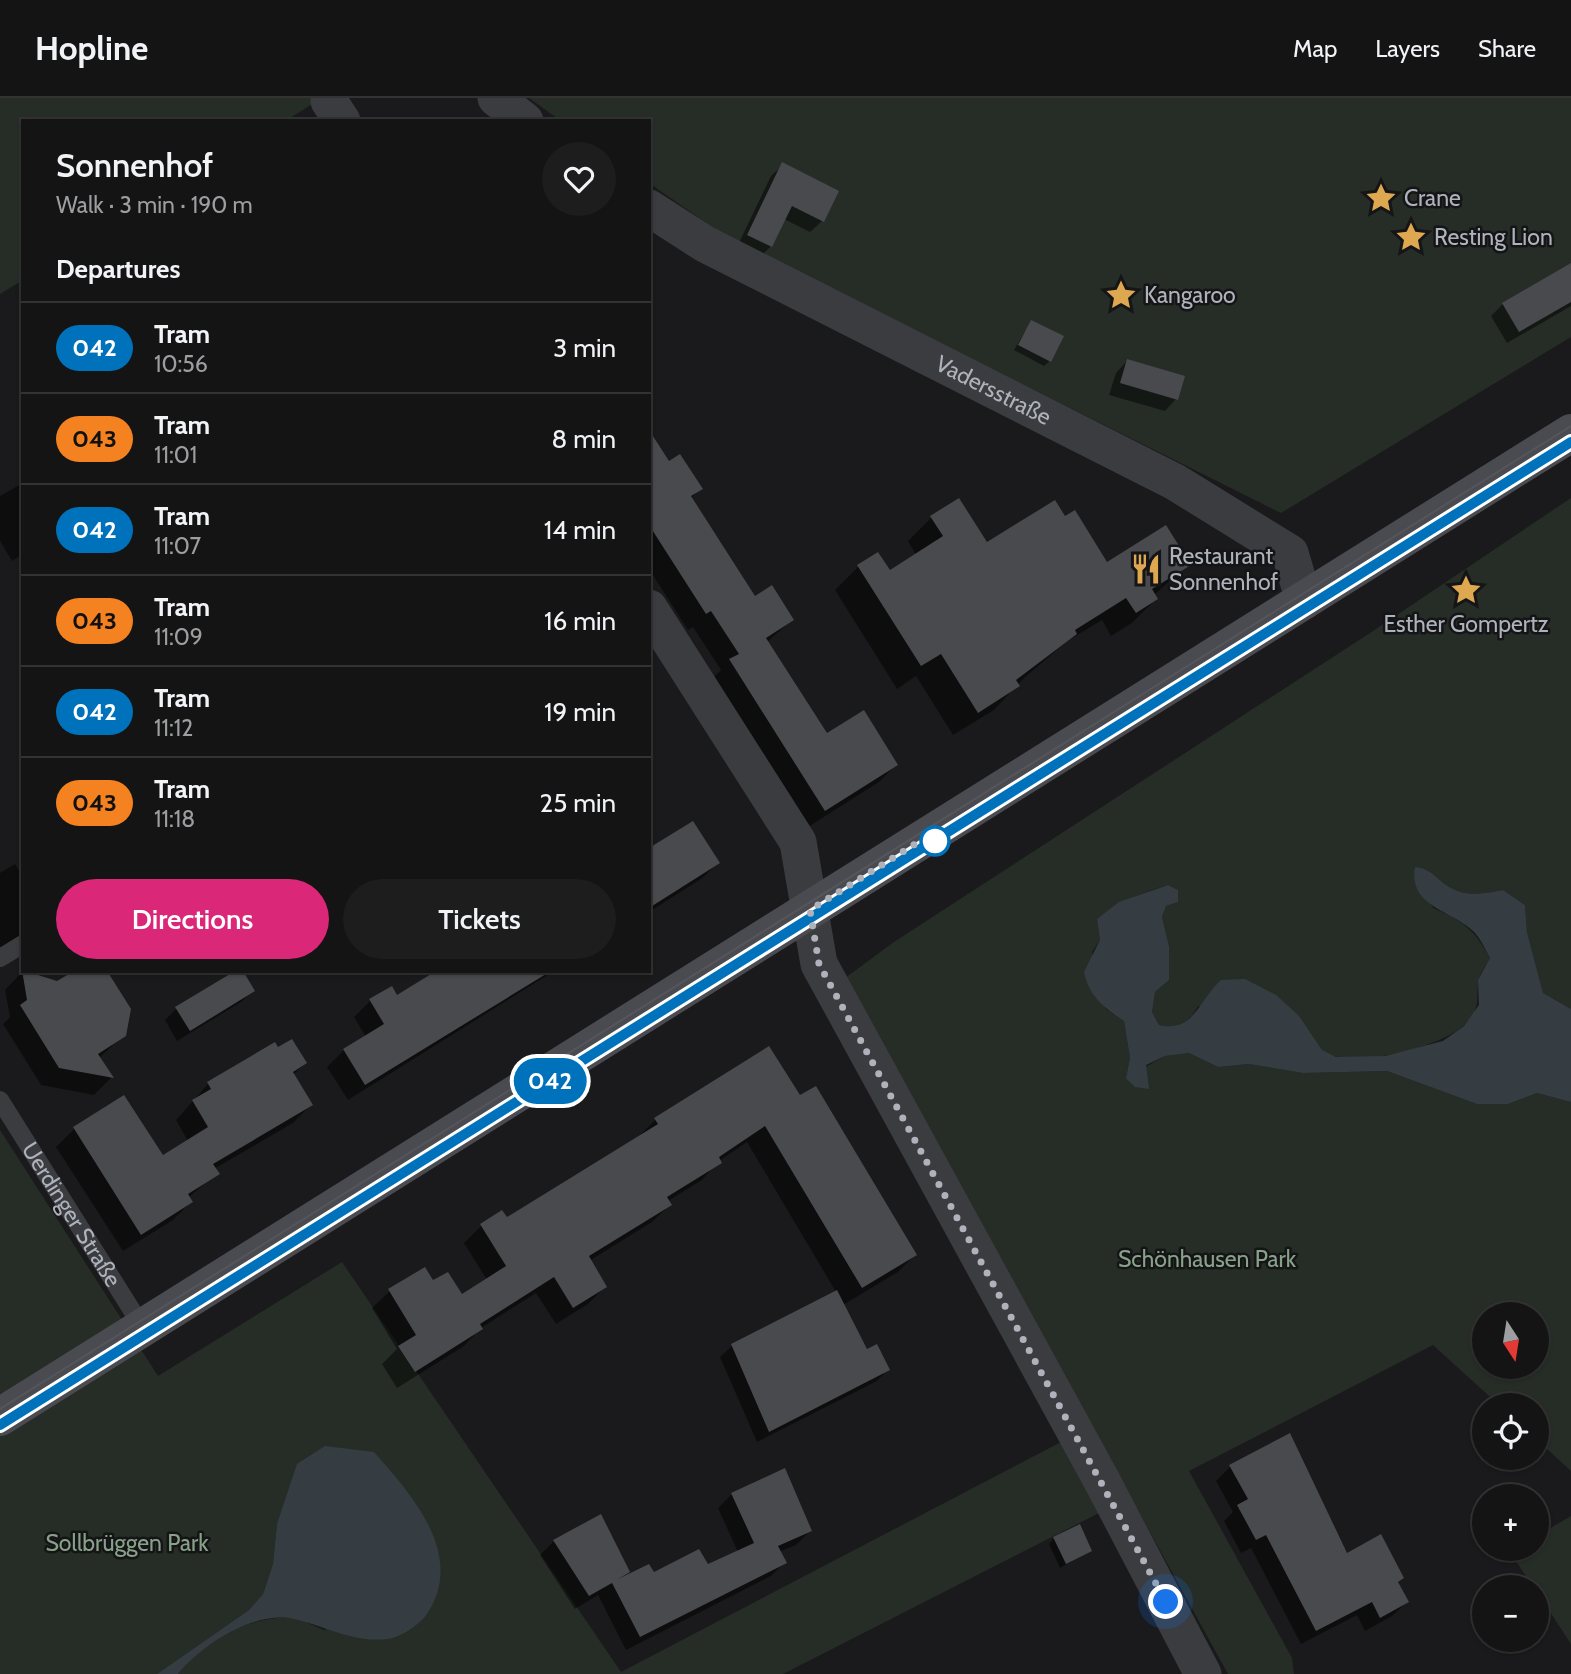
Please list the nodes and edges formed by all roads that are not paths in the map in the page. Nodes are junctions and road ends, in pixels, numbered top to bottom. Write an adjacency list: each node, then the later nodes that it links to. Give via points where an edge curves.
1 (496, 98): 2 (street)
2 (522, 119)
3 (651, 209): 5 (street, Vadersstraße, via 705,244 1175,482 1290,553)
4 (1571, 433): 5 (main road)
5 (1304, 601): 7 (main road)
6 (651, 611): 7 (street, via 798,842)
7 (810, 910): 11 (main road); 13 (street, via 819,964)
8 (21, 945): 9 (lane)
9 (0, 958)
10 (0, 1100): 11 (lane, Uerdinger Straße)
11 (143, 1328): 12 (main road)
12 (0, 1417)
13 (1203, 1674)

